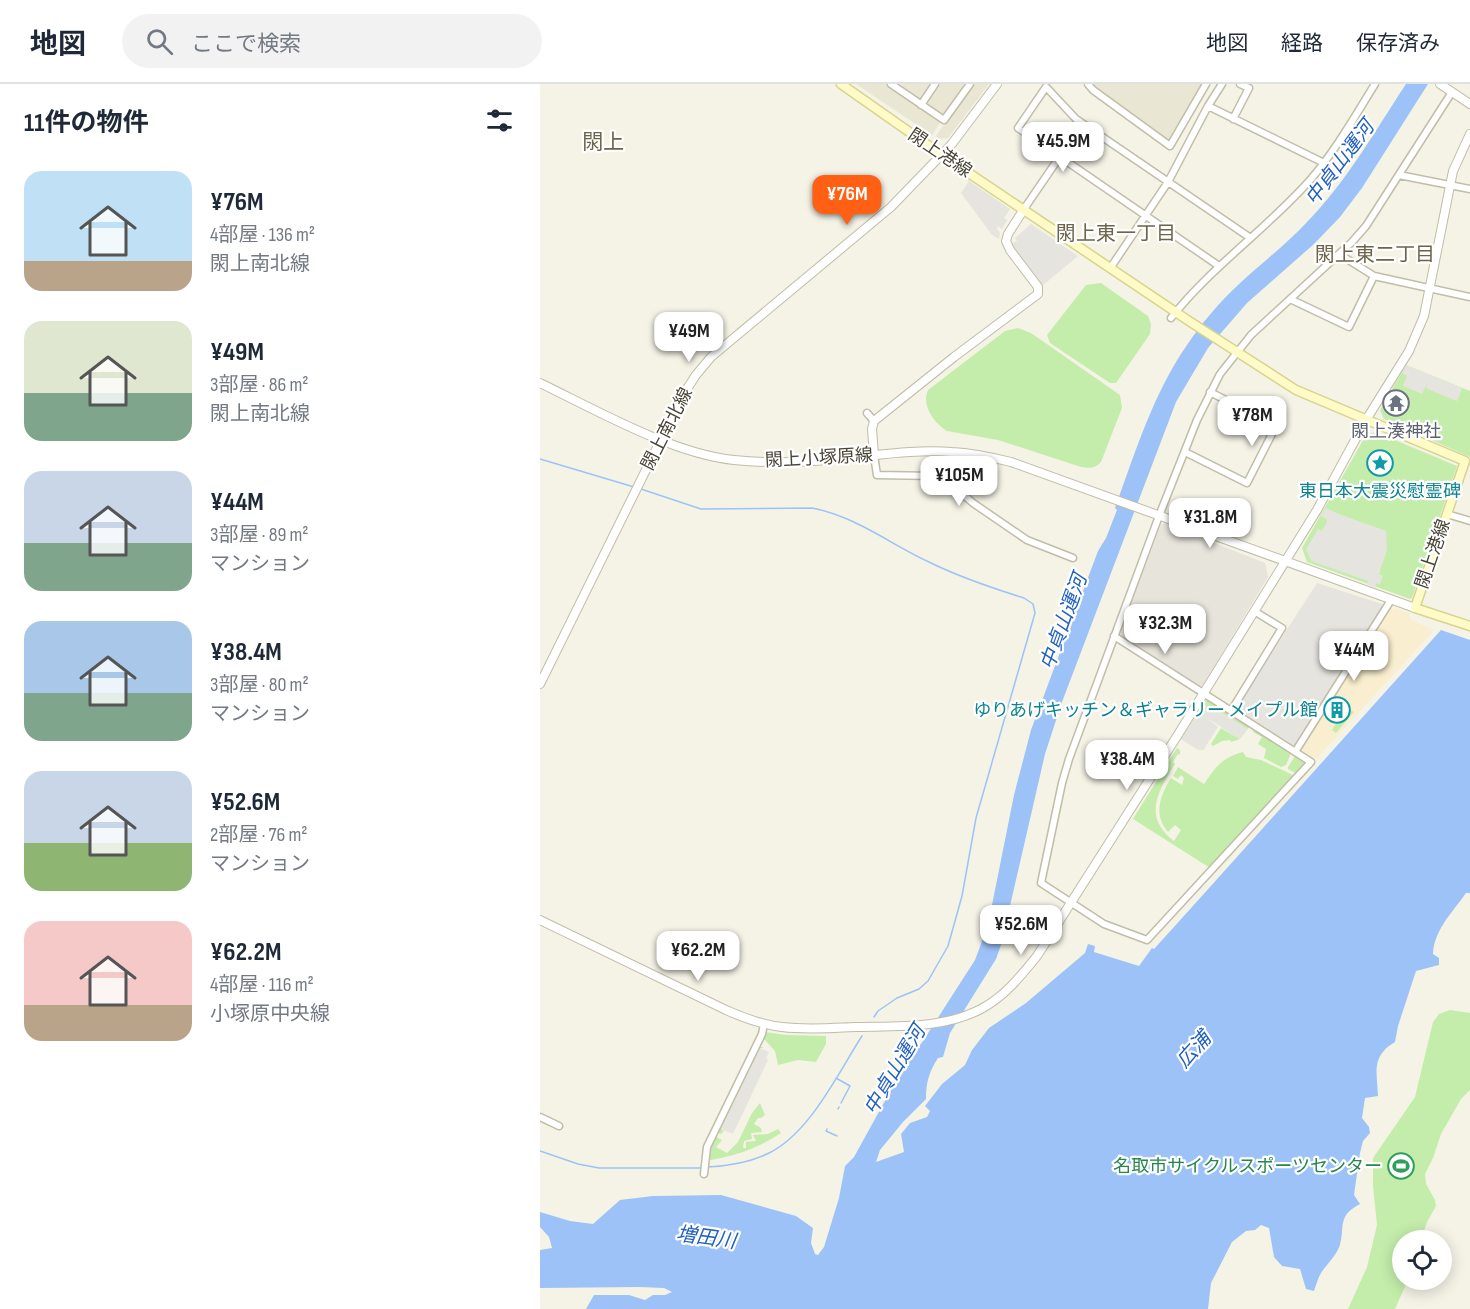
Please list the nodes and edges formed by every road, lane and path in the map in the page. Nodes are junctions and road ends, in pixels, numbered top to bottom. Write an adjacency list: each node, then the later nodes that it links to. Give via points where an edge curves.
1 (841, 84): 19 (main road, 閖上港線)
2 (935, 84): 14 (street)
3 (970, 84): 14 (street, via 944,120)
4 (997, 84): 19 (street, 閖上南北線)
5 (1088, 84): 6 (street, via 1170,146)
6 (1206, 84)
7 (1222, 84): 15 (street)
8 (1240, 84): 16 (street, via 1248,88)
9 (1376, 84): 21 (street)
10 (1440, 84): 12 (street)
11 (896, 85): 14 (street)
12 (1452, 92): 13 (street); 22 (street)
13 (1470, 104)
14 (921, 105)
15 (1209, 106): 16 (street); 23 (street)
16 (1233, 119): 21 (street)
17 (1082, 124): 20 (street); 20 (street, via 1046,87 1018,128); 23 (street)
18 (1470, 134): 24 (street, via 1458,156)
19 (942, 155): 26 (main road, 閖上港線); 43 (street, 閖上南北線, via 891,207 711,357 683,395)
20 (1060, 157): 26 (street); 27 (street)
21 (1324, 163): 28 (street)
22 (1399, 176): 24 (street); 29 (street, via 1366,226)
23 (1168, 182): 27 (street); 28 (street)
24 (1450, 186): 25 (street); 33 (street)
25 (1470, 189)
26 (1024, 209): 31 (main road, 閖上港線); 42 (street, via 1006,242 1038,288 1038,294)
27 (1145, 215): 30 (street); 31 (street)
28 (1250, 237): 30 (street)
29 (1339, 254): 32 (street); 35 (street)
30 (1219, 266): 36 (street)
31 (1110, 267): 36 (main road, 閖上港線)
32 (1374, 276): 33 (street); 35 (street, via 1349,327)
33 (1430, 289): 34 (street); 41 (street, via 1418,333)
34 (1470, 297)
35 (1290, 299): 37 (street)
36 (1173, 315): 37 (main road, 閖上港線)
37 (1237, 352): 39 (street); 41 (main road, 閖上港線, via 1296,390)
38 (540, 383): 43 (street, 閖上小塚原線)
39 (1210, 392): 44 (street); 44 (street, via 1276,426 1247,483)
40 (867, 413): 42 (street)
41 (1366, 420): 46 (main road, 閖上港線); 51 (street)
42 (874, 421): 45 (street)
43 (661, 440): 45 (street, 閖上小塚原線, via 732,459 796,462); 57 (street, 閖上南北線)
44 (1185, 452): 48 (street)
45 (873, 455): 48 (street, 閖上小塚原線, via 920,451 981,455 1011,462); 50 (street, via 877,475 945,479 1027,540)
46 (1467, 462): 47 (main road, 閖上港線)
47 (1447, 514): 49 (street); 53 (main road, 閖上港線)
48 (1159, 516): 51 (street); 56 (street)
49 (1470, 521)
50 (1073, 558)
51 (1285, 562): 52 (street); 54 (street)
52 (1391, 600): 53 (street); 60 (street)
53 (1415, 608): 55 (main road, 閖上港線)
54 (1254, 611): 58 (street); 59 (street, via 1282,628)
55 (1470, 626)
56 (1114, 636): 58 (street); 61 (street, via 1069,759 1041,883)
57 (540, 684)
58 (1204, 693): 59 (street); 61 (street)
59 (1231, 711): 60 (street)
60 (1295, 752): 61 (street, via 1311,762 1147,940 1104,924)
61 (1072, 903): 63 (street, via 1017,981 972,1013 924,1024 874,1027 797,1028)
62 (540, 920): 63 (street, via 726,1010)
63 (765, 1024): 66 (street, via 706,1147)
64 (540, 1117): 65 (street)
65 (559, 1126)
66 (704, 1169)

